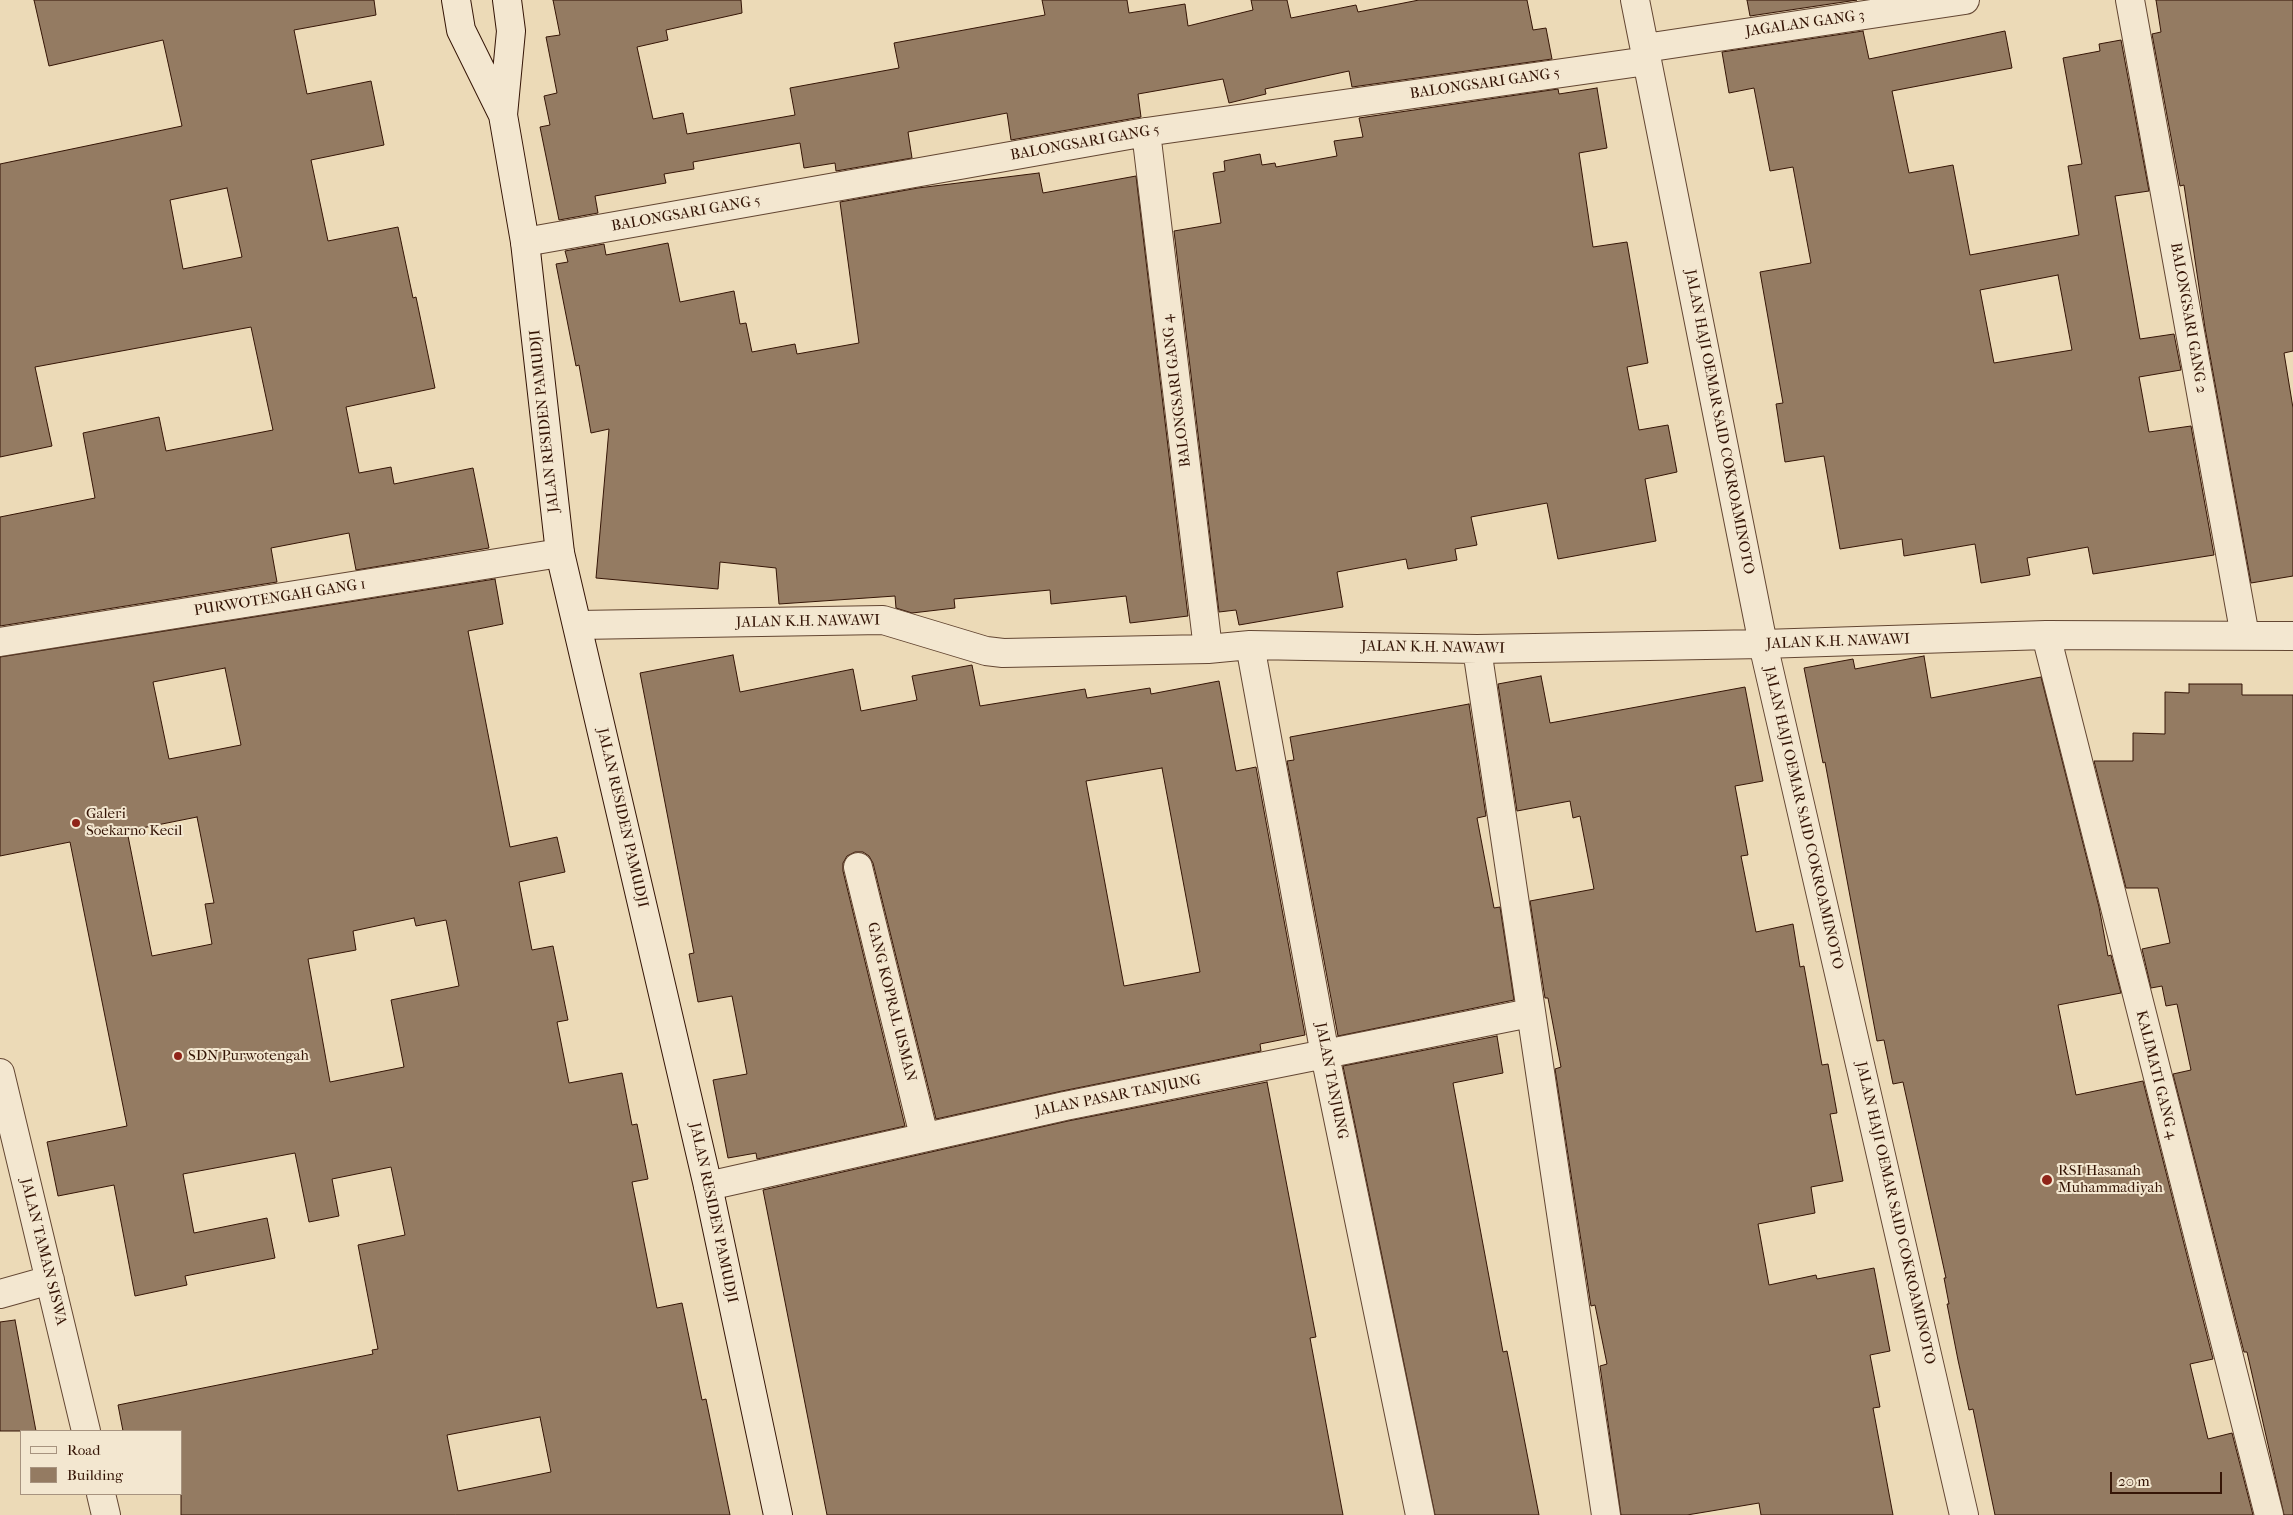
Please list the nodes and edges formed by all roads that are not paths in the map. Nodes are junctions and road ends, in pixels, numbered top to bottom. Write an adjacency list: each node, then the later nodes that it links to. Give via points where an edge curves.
1 (456, 0): 7 (street, JALAN RESIDEN PAMUDJI, via 461,30)
2 (507, 0): 7 (street, JALAN RESIDEN PAMUDJI, via 511,31)
3 (1635, 0): 6 (street, JALAN HAJI OEMAR SAID COKROAMINOTO)
4 (1965, 0): 6 (street, JAGALAN GANG 3)
5 (2130, 0): 13 (street, BALONGSARI GANG 2)
6 (1646, 54): 8 (street, BALONGSARI GANG 5); 16 (street, JALAN HAJI OEMAR SAID COKROAMINOTO)
7 (504, 115): 9 (street, JALAN RESIDEN PAMUDJI)
8 (1146, 132): 9 (street, BALONGSARI GANG 5); 18 (street, BALONGSARI GANG 4)
9 (525, 242): 10 (street, JALAN RESIDEN PAMUDJI)
10 (560, 553): 11 (street, JALAN RESIDEN PAMUDJI); 15 (street, PURWOTENGAH GANG 1)
11 (578, 625): 18 (street, JALAN K.H. NAWAWI, via 883,620 986,651 1003,653); 25 (street, JALAN RESIDEN PAMUDJI)
12 (2046, 635): 13 (street, JALAN K.H. NAWAWI); 16 (street, JALAN K.H. NAWAWI); 35 (street, KALIMATI GANG 4)
13 (2245, 636): 14 (street, JALAN K.H. NAWAWI)
14 (2293, 636)
15 (0, 642)
16 (1763, 644): 19 (street, JALAN K.H. NAWAWI); 34 (street, JALAN HAJI OEMAR SAID COKROAMINOTO)
17 (1250, 645): 18 (street, JALAN K.H. NAWAWI); 19 (street, JALAN K.H. NAWAWI); 22 (street, JALAN TANJUNG)
18 (1208, 649)
19 (1477, 649): 21 (street)
20 (858, 867): 24 (street, GANG KOPRAL USMAN)
21 (1530, 1012): 22 (street, JALAN PASAR TANJUNG); 33 (street)
22 (1325, 1055): 24 (street, JALAN PASAR TANJUNG); 32 (street, JALAN TANJUNG)
23 (0, 1073): 26 (street, JALAN TAMAN SISWA)
24 (924, 1136): 25 (street, JALAN PASAR TANJUNG)
25 (708, 1186): 31 (street, JALAN RESIDEN PAMUDJI)
26 (50, 1280): 27 (street); 28 (street, JALAN TAMAN SISWA)
27 (0, 1294)
28 (86, 1430)
29 (101, 1495): 30 (street)
30 (106, 1515)
31 (778, 1515)
32 (1420, 1515)
33 (1606, 1515)
34 (1964, 1515)
35 (2269, 1515)

